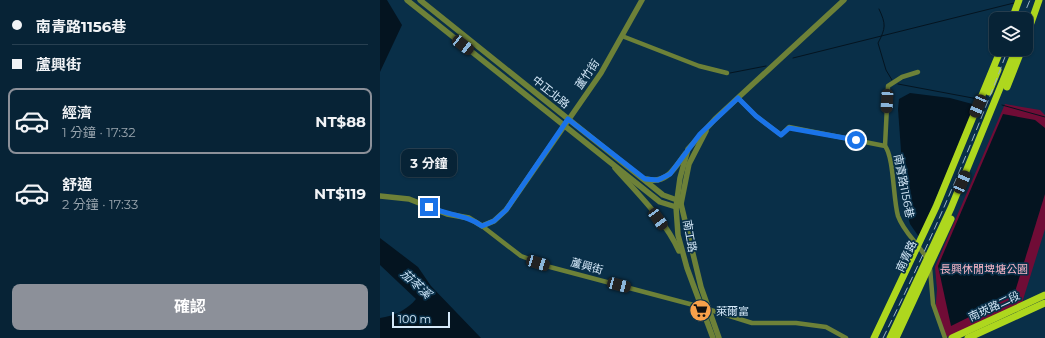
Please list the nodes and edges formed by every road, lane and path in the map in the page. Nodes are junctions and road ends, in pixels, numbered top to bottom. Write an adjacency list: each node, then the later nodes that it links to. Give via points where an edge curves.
1 (407, 0): 26 (street, 中正北路)
2 (420, 0): 24 (street, 中正北路)
3 (642, 0): 14 (street, 蘆竹街)
4 (844, 0): 23 (street, 南工路)
5 (1019, 0): 9 (main road)
6 (1023, 0): 10 (main road)
7 (1035, 0): 11 (main road); 12 (main road)
8 (1039, 0): 12 (main road)
9 (1015, 12)
10 (1019, 12)
11 (1030, 12)
12 (1034, 14): 13 (main road)
13 (1033, 17)
14 (622, 36): 21 (street, via 699,66); 24 (street, 蘆竹街, via 601,73)
15 (998, 56): 22 (main road)
16 (1002, 56): 19 (main road, 南青路)
17 (1013, 56): 35 (main road, 南青路)
18 (1019, 56): 32 (main road)
19 (1000, 63): 22 (main road, 南青路); 33 (main road, 南青路)
20 (918, 72): 27 (street, via 902,77 888,86)
21 (727, 73)
22 (989, 80): 30 (main road)
23 (738, 98): 25 (street, 南工路); 27 (street, 南青路1156巷, via 781,135 789,128)
24 (568, 119): 26 (street, 蘆竹街); 31 (street, 中正北路)
25 (715, 119): 28 (street, 南工路); 36 (street, 南工路, via 695,149)
26 (564, 125): 29 (street, 中正北路); 37 (street, 蘆竹街, via 506,210 494,221)
27 (885, 146): 38 (street, 南青路1156巷, via 891,163 898,215 903,227)
28 (688, 149): 31 (street, via 667,176 658,180); 36 (street, 南工路, via 680,178)
29 (607, 159): 36 (street, 中正北路, via 660,202); 40 (street, via 658,219 677,246)
30 (952, 167): 33 (main road, 南青路); 38 (main road)
31 (645, 179): 36 (street, 中正北路)
32 (968, 179): 35 (main road, 南青路); 39 (main road)
33 (951, 182): 38 (main road, 南青路)
34 (380, 196): 37 (street, 蘆興街, via 409,199 447,214 469,218)
35 (956, 196): 39 (main road, 南青路)
36 (678, 204): 40 (street, 南工路, via 678,234); 44 (street, 南工路)
37 (482, 226): 43 (street, 蘆興街, via 526,259)
38 (920, 247): 39 (street, 南青路1156巷); 48 (main road); 49 (main road, 南青路)
39 (929, 262): 50 (main road, 南青路); 51 (main road); 52 (street, via 933,304)
40 (687, 268): 43 (street, 南工路)
41 (1045, 295): 53 (main road, 南崁路二段)
42 (1045, 303): 54 (main road, 南崁路二段)
43 (701, 307): 44 (street, 蘆興街); 45 (street, 南工路)
44 (709, 309): 46 (street, 南工路); 47 (street, 蘆興街, via 752,323 796,323 826,327)
45 (713, 338)
46 (719, 338)
47 (846, 338)
48 (874, 338)
49 (879, 338)
50 (890, 338)
51 (896, 338)
52 (945, 338)
53 (952, 338)
54 (968, 338)

